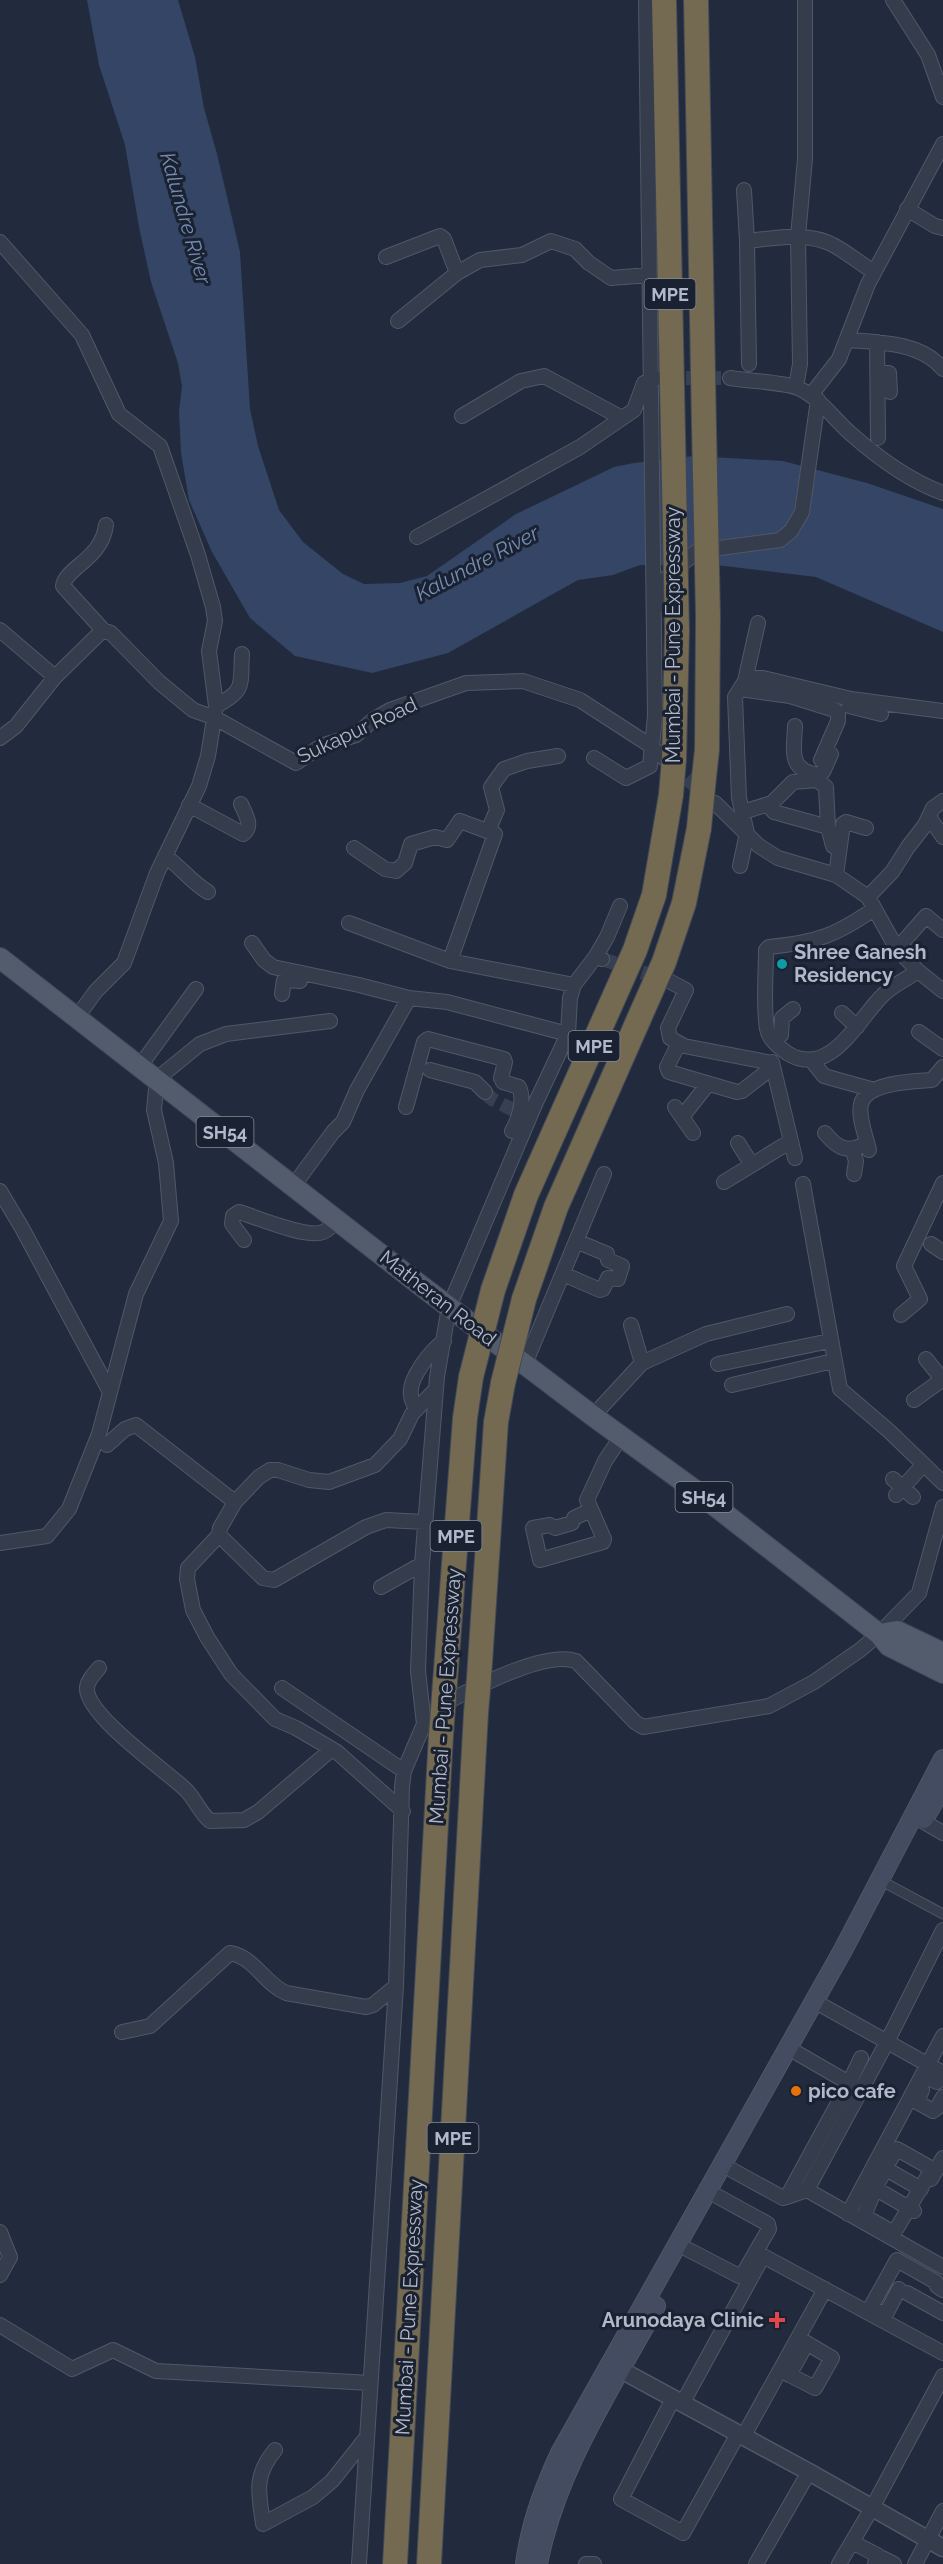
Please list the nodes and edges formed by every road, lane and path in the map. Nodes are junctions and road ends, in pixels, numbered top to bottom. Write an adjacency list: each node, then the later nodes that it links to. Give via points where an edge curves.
1 (646, 0): 17 (street)
2 (664, 0): 36 (highway, Mumbai - Pune Expressway / MPE, bridge, via 673,433)
3 (696, 0): 226 (highway, Mumbai - Pune Expressway / MPE, bridge, via 708,616 707,726 699,828 684,903 664,962 556,1207 524,1299 502,1383 476,1713)
4 (804, 0): 11 (street, via 805,159)
5 (900, 2): 6 (street, via 928,55)
6 (943, 97)
7 (943, 144): 9 (street)
8 (744, 190): 12 (street)
9 (907, 209): 10 (street); 15 (street)
10 (943, 228)
11 (798, 236): 12 (street); 15 (street, via 835,246); 26 (street, via 800,364)
12 (747, 241): 21 (street)
13 (0, 242): 43 (street, via 82,335 119,414 160,446 213,607 215,621 209,651)
14 (386, 257): 16 (street, via 440,236)
15 (874, 272): 19 (street)
16 (457, 273): 17 (street, via 480,260 522,255 551,241 575,249 611,278); 18 (street)
17 (649, 275): 24 (street)
18 (398, 321)
19 (846, 340): 20 (street); 28 (street, via 839,359)
20 (877, 342): 22 (street, via 922,353); 23 (street)
21 (749, 364)
22 (943, 369)
23 (878, 373): 27 (street, via 889,373); 31 (street)
24 (656, 378): 30 (street, via 644,383 634,410); 36 (street, via 651,416 654,594)
25 (730, 378): 26 (street)
26 (796, 387): 28 (street)
27 (890, 392)
28 (814, 398): 32 (street, via 879,456 928,488); 36 (street, via 802,512 791,531 780,540 697,551 666,578)
29 (462, 416): 30 (street, via 521,381 543,376)
30 (622, 418): 34 (street, via 580,447)
31 (878, 438)
32 (943, 493)
33 (106, 525): 38 (street, via 98,548 65,578 63,586)
34 (417, 537)
35 (758, 623): 41 (street)
36 (666, 629): 48 (street); 51 (highway, Mumbai - Pune Expressway / MPE)
37 (0, 630): 40 (street)
38 (102, 630): 40 (street); 43 (street, via 111,633 193,710)
39 (242, 654): 43 (street, via 237,694)
40 (55, 677): 47 (street, via 16,726)
41 (743, 685): 42 (street, via 753,678 763,678); 52 (street, via 836,710 838,721); 58 (street, via 735,697)
42 (850, 702): 44 (street); 45 (street); 46 (street, via 827,765 818,775 803,771 796,764)
43 (218, 705): 48 (street, Sukapur Road, via 296,763 321,746 356,735 390,710 466,683 523,681 580,700); 57 (street, via 208,756)
44 (943, 711)
45 (881, 714)
46 (795, 726)
47 (0, 738)
48 (651, 746): 50 (street, via 650,766 626,778); 51 (street, Sukapur Road)
49 (558, 756): 62 (street, via 504,769 492,787 497,810)
50 (594, 758)
51 (670, 760): 225 (highway, Mumbai - Pune Expressway / MPE, bridge, via 671,795 654,895 635,950 526,1195 493,1290 471,1377 441,1735)
52 (821, 760)
53 (943, 801): 59 (street, via 933,808)
54 (715, 803): 63 (street)
55 (241, 804): 57 (street, via 249,820 243,834)
56 (768, 805): 58 (street); 60 (street, via 774,812); 60 (street, via 793,782 817,780 826,787)
57 (189, 806): 67 (street)
58 (742, 812): 63 (street)
59 (935, 818): 64 (street); 71 (street)
60 (828, 827): 65 (street)
61 (866, 828): 69 (street, via 843,824)
62 (488, 831): 66 (street, via 460,820 447,840 435,837 411,844 405,863 396,871 385,869); 78 (street, via 495,834)
63 (747, 833): 68 (street); 69 (street, via 778,858)
64 (943, 837)
65 (833, 846)
66 (354, 848)
67 (165, 856): 70 (street, via 192,883); 90 (street, via 124,963)
68 (740, 866)
69 (836, 875): 71 (street)
70 (208, 892)
71 (874, 898): 76 (street); 94 (street, via 823,939 769,946 766,950 767,1031)
72 (620, 906): 83 (street, via 599,957)
73 (349, 923): 78 (street)
74 (943, 930): 76 (street, via 926,916)
75 (252, 943): 80 (street, via 273,968)
76 (897, 949): 79 (street)
77 (0, 958): 90 (main road, Matheran Road / SH54)
78 (450, 961): 83 (street)
79 (918, 971): 86 (street); 97 (street, via 860,1014 832,1051)
80 (298, 976): 81 (street); 87 (street, via 284,980)
81 (321, 980): 84 (street); 88 (street)
82 (667, 980): 95 (street, via 686,990 668,1028 670,1038)
83 (574, 985): 93 (street)
84 (335, 986)
85 (196, 989): 99 (street)
86 (943, 991)
87 (282, 994)
88 (409, 998): 93 (street, via 447,1002); 121 (street, via 343,1122)
89 (793, 1009): 94 (street, via 782,1018)
90 (77, 1017): 99 (main road, Matheran Road / SH54)
91 (330, 1021): 102 (street, via 226,1035 200,1044)
92 (919, 1032): 96 (street)
93 (568, 1034): 107 (street)
94 (778, 1042): 97 (street, via 798,1059); 98 (street)
95 (682, 1045): 98 (street); 103 (street, via 667,1067 669,1072)
96 (943, 1049)
97 (812, 1055): 104 (street, via 824,1076)
98 (773, 1065): 103 (street, via 742,1091); 111 (street)
99 (140, 1066): 102 (main road, Matheran Road / SH54)
100 (943, 1066): 104 (street, via 932,1080)
101 (430, 1070): 105 (street, via 475,1082)
102 (157, 1079): 121 (main road, Matheran Road / SH54); 143 (street, via 154,1110 166,1163 171,1221 136,1294)
103 (708, 1084): 109 (street, via 679,1112)
104 (874, 1090): 113 (street, via 861,1102 868,1147)
105 (485, 1092)
106 (406, 1107): 107 (street, via 428,1039 504,1059 501,1078 521,1090)
107 (522, 1114): 108 (street); 129 (street)
108 (512, 1131)
109 (693, 1133)
110 (825, 1133): 113 (street)
111 (791, 1141): 114 (street); 115 (street)
112 (738, 1143): 115 (street)
113 (853, 1151): 117 (street)
114 (795, 1158)
115 (752, 1165): 118 (street)
116 (604, 1174): 125 (street)
117 (854, 1174)
118 (724, 1182)
119 (943, 1183): 131 (street, via 904,1266 920,1299)
120 (803, 1184): 134 (street)
121 (294, 1185): 123 (main road, Matheran Road / SH54)
122 (0, 1191): 143 (street)
123 (338, 1220): 124 (street, via 322,1233 311,1234 239,1212 233,1216 232,1224); 129 (main road, Matheran Road / SH54)
124 (244, 1240)
125 (576, 1241): 128 (street); 128 (street, via 607,1254 608,1260 622,1268 618,1279 608,1278 600,1290)
126 (931, 1244): 127 (street)
127 (943, 1252)
128 (563, 1274): 138 (street)
129 (449, 1307): 133 (street); 138 (main road, Matheran Road / SH54)
130 (787, 1314): 137 (street, via 706,1334)
131 (902, 1315)
132 (631, 1324): 137 (street)
133 (444, 1341): 142 (street); 145 (street, via 420,1368 411,1389)
134 (830, 1341): 136 (street); 139 (street)
135 (926, 1359): 140 (street)
136 (833, 1361): 141 (street); 149 (street, via 844,1394)
137 (653, 1362): 146 (street)
138 (525, 1364): 146 (main road, Matheran Road / SH54)
139 (718, 1364)
140 (943, 1379): 144 (street)
141 (732, 1385)
142 (436, 1389): 145 (street); 155 (street)
143 (110, 1392): 157 (street, via 99,1434 69,1509 47,1536)
144 (914, 1400)
145 (417, 1409): 152 (street, via 400,1439 375,1465 329,1482 270,1470)
146 (593, 1416): 147 (main road, Matheran Road / SH54)
147 (621, 1437): 154 (street, via 587,1500); 160 (main road, Matheran Road / SH54)
148 (107, 1445): 152 (street, via 136,1425)
149 (923, 1465): 150 (street); 151 (street)
150 (943, 1483)
151 (901, 1490)
152 (235, 1502): 156 (street)
153 (943, 1506): 160 (street, via 919,1593)
154 (591, 1510): 154 (street, via 603,1542 540,1560 533,1528 572,1523)
155 (425, 1522): 156 (street, via 386,1520 366,1527 274,1580 262,1578); 158 (street)
156 (219, 1535): 166 (street, via 188,1568 193,1610 207,1637 231,1674 275,1719)
157 (0, 1544)
158 (422, 1564): 159 (street); 165 (street, via 418,1671)
159 (381, 1587)
160 (879, 1634): 161 (main road, via 897,1631); 163 (main road, Matheran Road / SH54, via 889,1646); 165 (street, via 814,1682 769,1706 643,1727 576,1661 562,1658 494,1678)
161 (943, 1653)
162 (99, 1668): 166 (street, via 86,1689 96,1711 186,1790 210,1821 228,1822 251,1816)
163 (943, 1673)
164 (282, 1688): 168 (street)
165 (423, 1714): 168 (street, via 424,1724)
166 (332, 1749): 170 (street)
167 (943, 1759): 171 (main road)
168 (404, 1772): 170 (street)
169 (943, 1787): 171 (main road)
170 (403, 1811): 176 (street)
171 (918, 1818): 172 (street); 173 (main road); 177 (main road)
172 (943, 1833)
173 (889, 1885): 174 (street); 177 (main road)
174 (943, 1914)
175 (943, 1930): 180 (street)
176 (396, 1986): 178 (street, via 366,2007 286,1993 241,1955 230,1953 150,2026); 214 (street)
177 (819, 2003): 180 (street); 181 (main road); 211 (main road)
178 (123, 2032)
179 (943, 2036): 183 (street)
180 (887, 2042): 183 (street); 184 (street)
181 (797, 2053): 184 (street); 188 (main road)
182 (861, 2058): 184 (street)
183 (935, 2073): 185 (street, via 916,2101); 187 (street)
184 (855, 2086): 191 (street); 193 (street)
185 (938, 2105)
186 (943, 2158): 189 (street)
187 (884, 2164): 189 (street, via 897,2149); 190 (street); 194 (street); 195 (street, via 876,2189)
188 (732, 2170): 192 (main road); 193 (street)
189 (934, 2170): 190 (street); 195 (street)
190 (921, 2188): 195 (street)
191 (807, 2190): 193 (street); 196 (street)
192 (717, 2196): 200 (main road); 200 (street, via 768,2224 769,2229 739,2276)
193 (787, 2197)
194 (866, 2199): 196 (street); 197 (street, via 864,2216)
195 (912, 2210): 197 (street, via 896,2232); 199 (street)
196 (848, 2214): 197 (street)
197 (878, 2227): 199 (street)
198 (0, 2232): 202 (street, via 10,2257)
199 (897, 2241): 201 (street)
200 (687, 2249): 211 (main road)
201 (943, 2267)
202 (0, 2275)
203 (940, 2288): 205 (street); 206 (street, via 936,2282 895,2261)
204 (825, 2289): 206 (street); 209 (street); 215 (street, via 763,2256)
205 (927, 2303): 206 (street, via 903,2291 886,2314); 207 (street)
206 (869, 2310): 210 (street)
207 (943, 2313)
208 (0, 2325): 214 (street, via 72,2369 113,2350 156,2371)
209 (803, 2340): 212 (street); 212 (street, via 832,2358 815,2388)
210 (943, 2353)
211 (615, 2367): 215 (street); 227 (main road, via 545,2487 532,2523); 228 (main road, via 567,2469 545,2529)
212 (784, 2373): 216 (street)
213 (943, 2376): 220 (street)
214 (370, 2383): 217 (street)
215 (678, 2401): 216 (street); 216 (street, via 621,2499 683,2533)
216 (741, 2436): 219 (street)
217 (366, 2438): 218 (street, via 332,2481 313,2497 263,2524 258,2484 264,2463); 224 (street)
218 (274, 2450)
219 (809, 2472): 220 (street); 231 (street)
220 (872, 2508): 222 (street); 223 (street)
221 (943, 2511): 223 (street)
222 (852, 2542): 232 (street); 233 (street, via 877,2555)
223 (936, 2544): 235 (street)
224 (359, 2564)
225 (395, 2564)
226 (429, 2564)
227 (525, 2564)
228 (538, 2564)
229 (586, 2564): 230 (street)
230 (594, 2564)
231 (756, 2564)
232 (838, 2564)
233 (877, 2564): 234 (street, via 882,2558)
234 (894, 2564)
235 (915, 2564)

